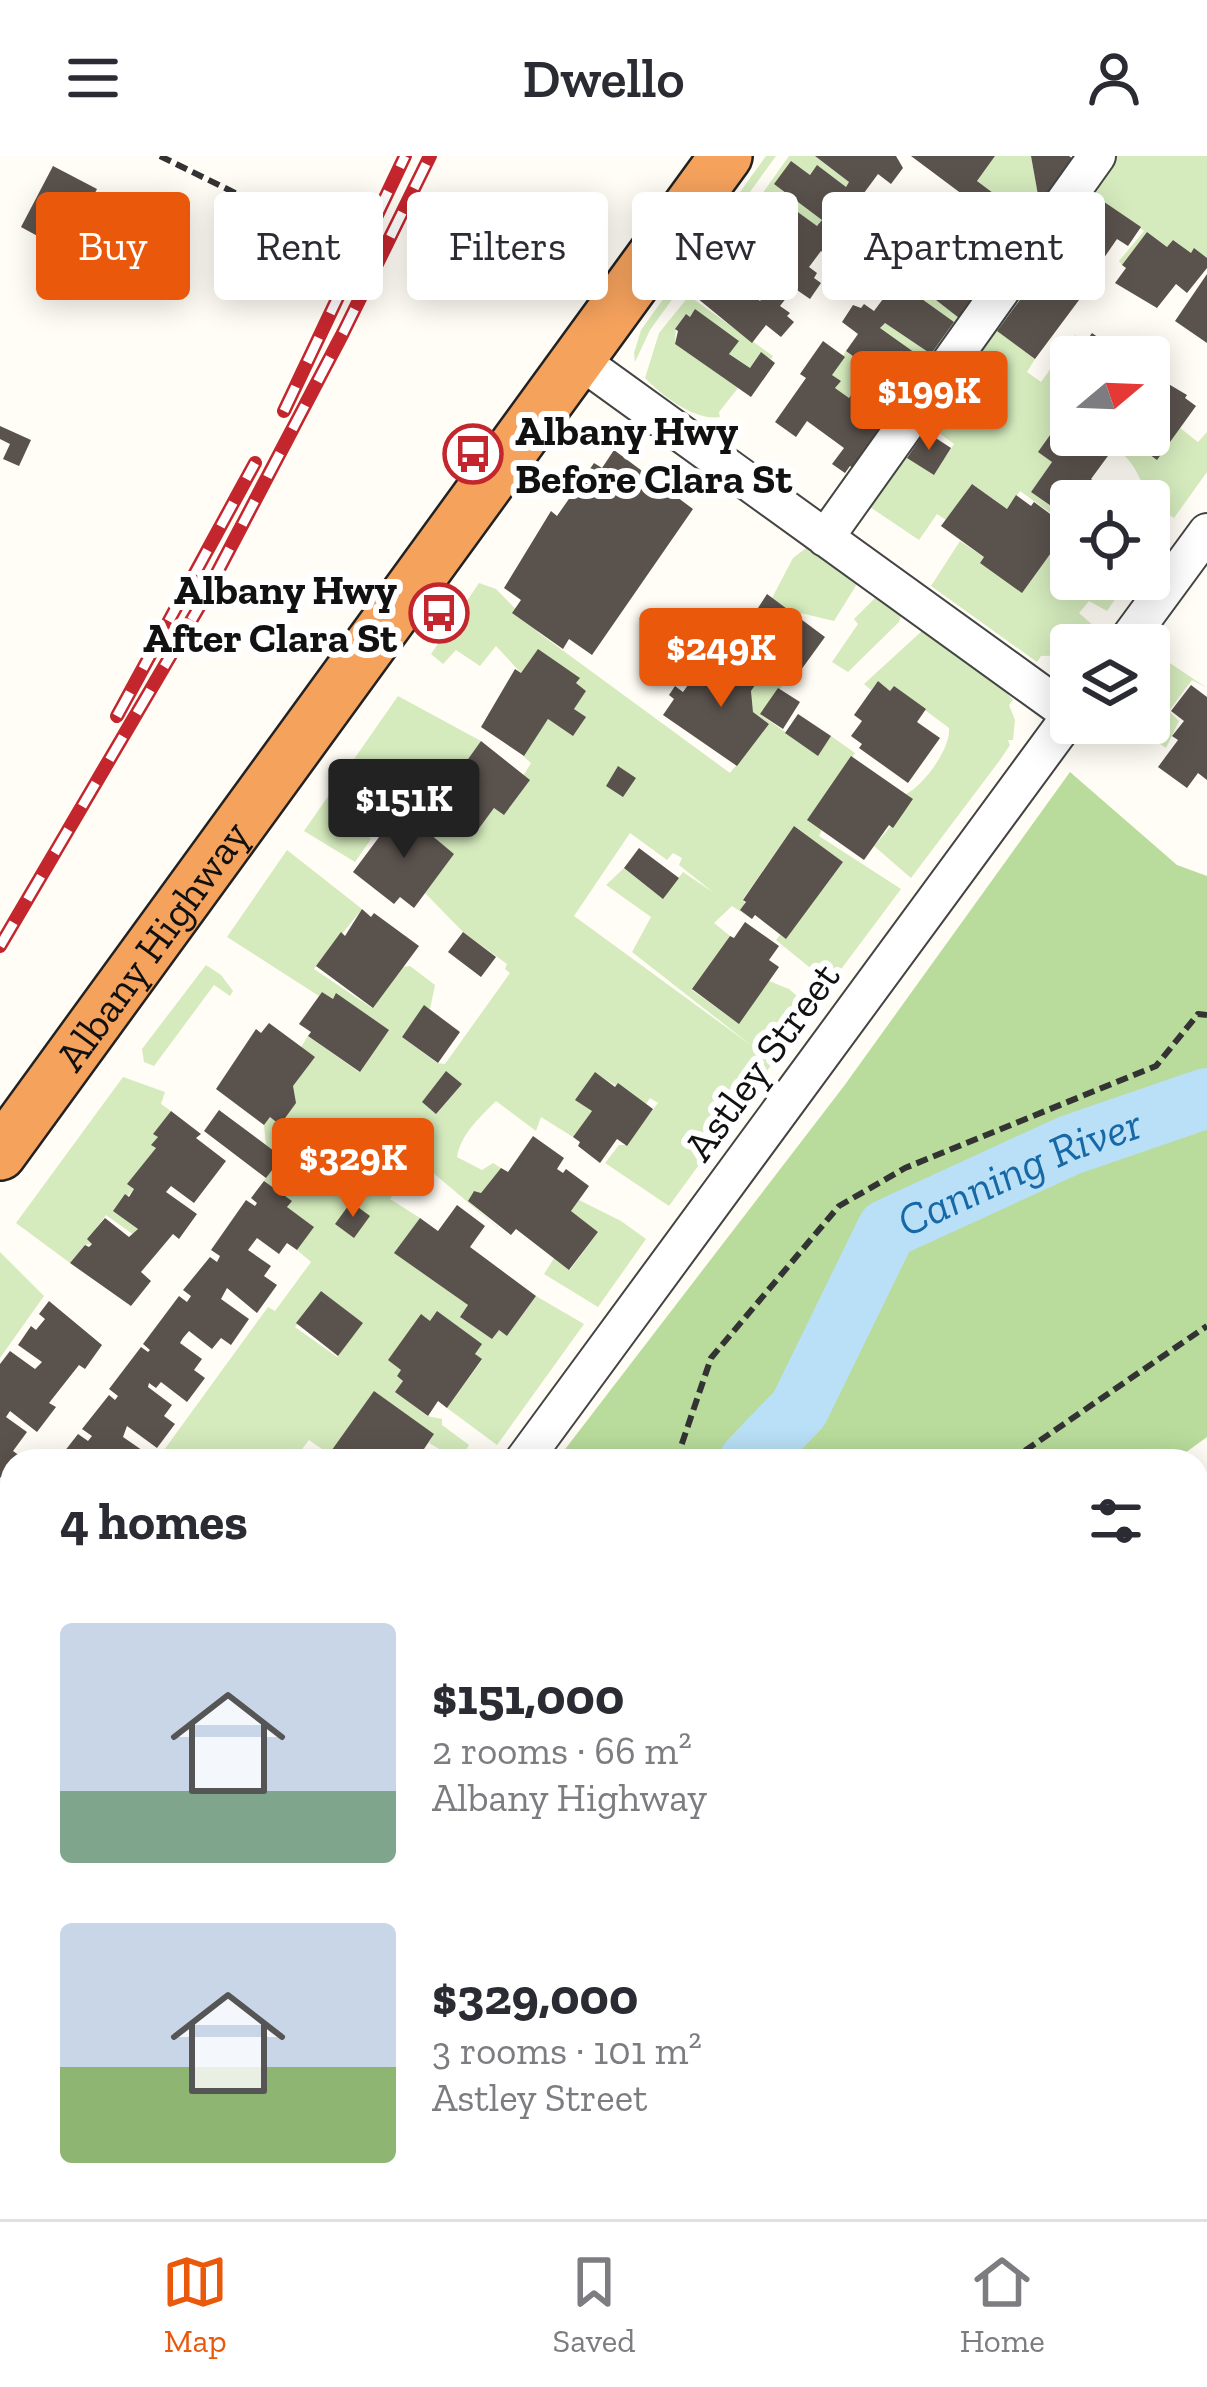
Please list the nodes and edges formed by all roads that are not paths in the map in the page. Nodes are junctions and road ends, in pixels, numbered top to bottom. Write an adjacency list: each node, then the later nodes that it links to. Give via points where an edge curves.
1 (725, 156): 3 (highway, Albany Highway)
2 (1097, 156): 5 (street)
3 (578, 359): 5 (street); 9 (highway, Albany Highway)
4 (1207, 532): 6 (street)
5 (825, 538): 7 (street)
6 (1139, 624)
7 (1050, 700)
8 (1050, 744): 10 (street, Astley Street)
9 (0, 1154)
10 (532, 1449)

